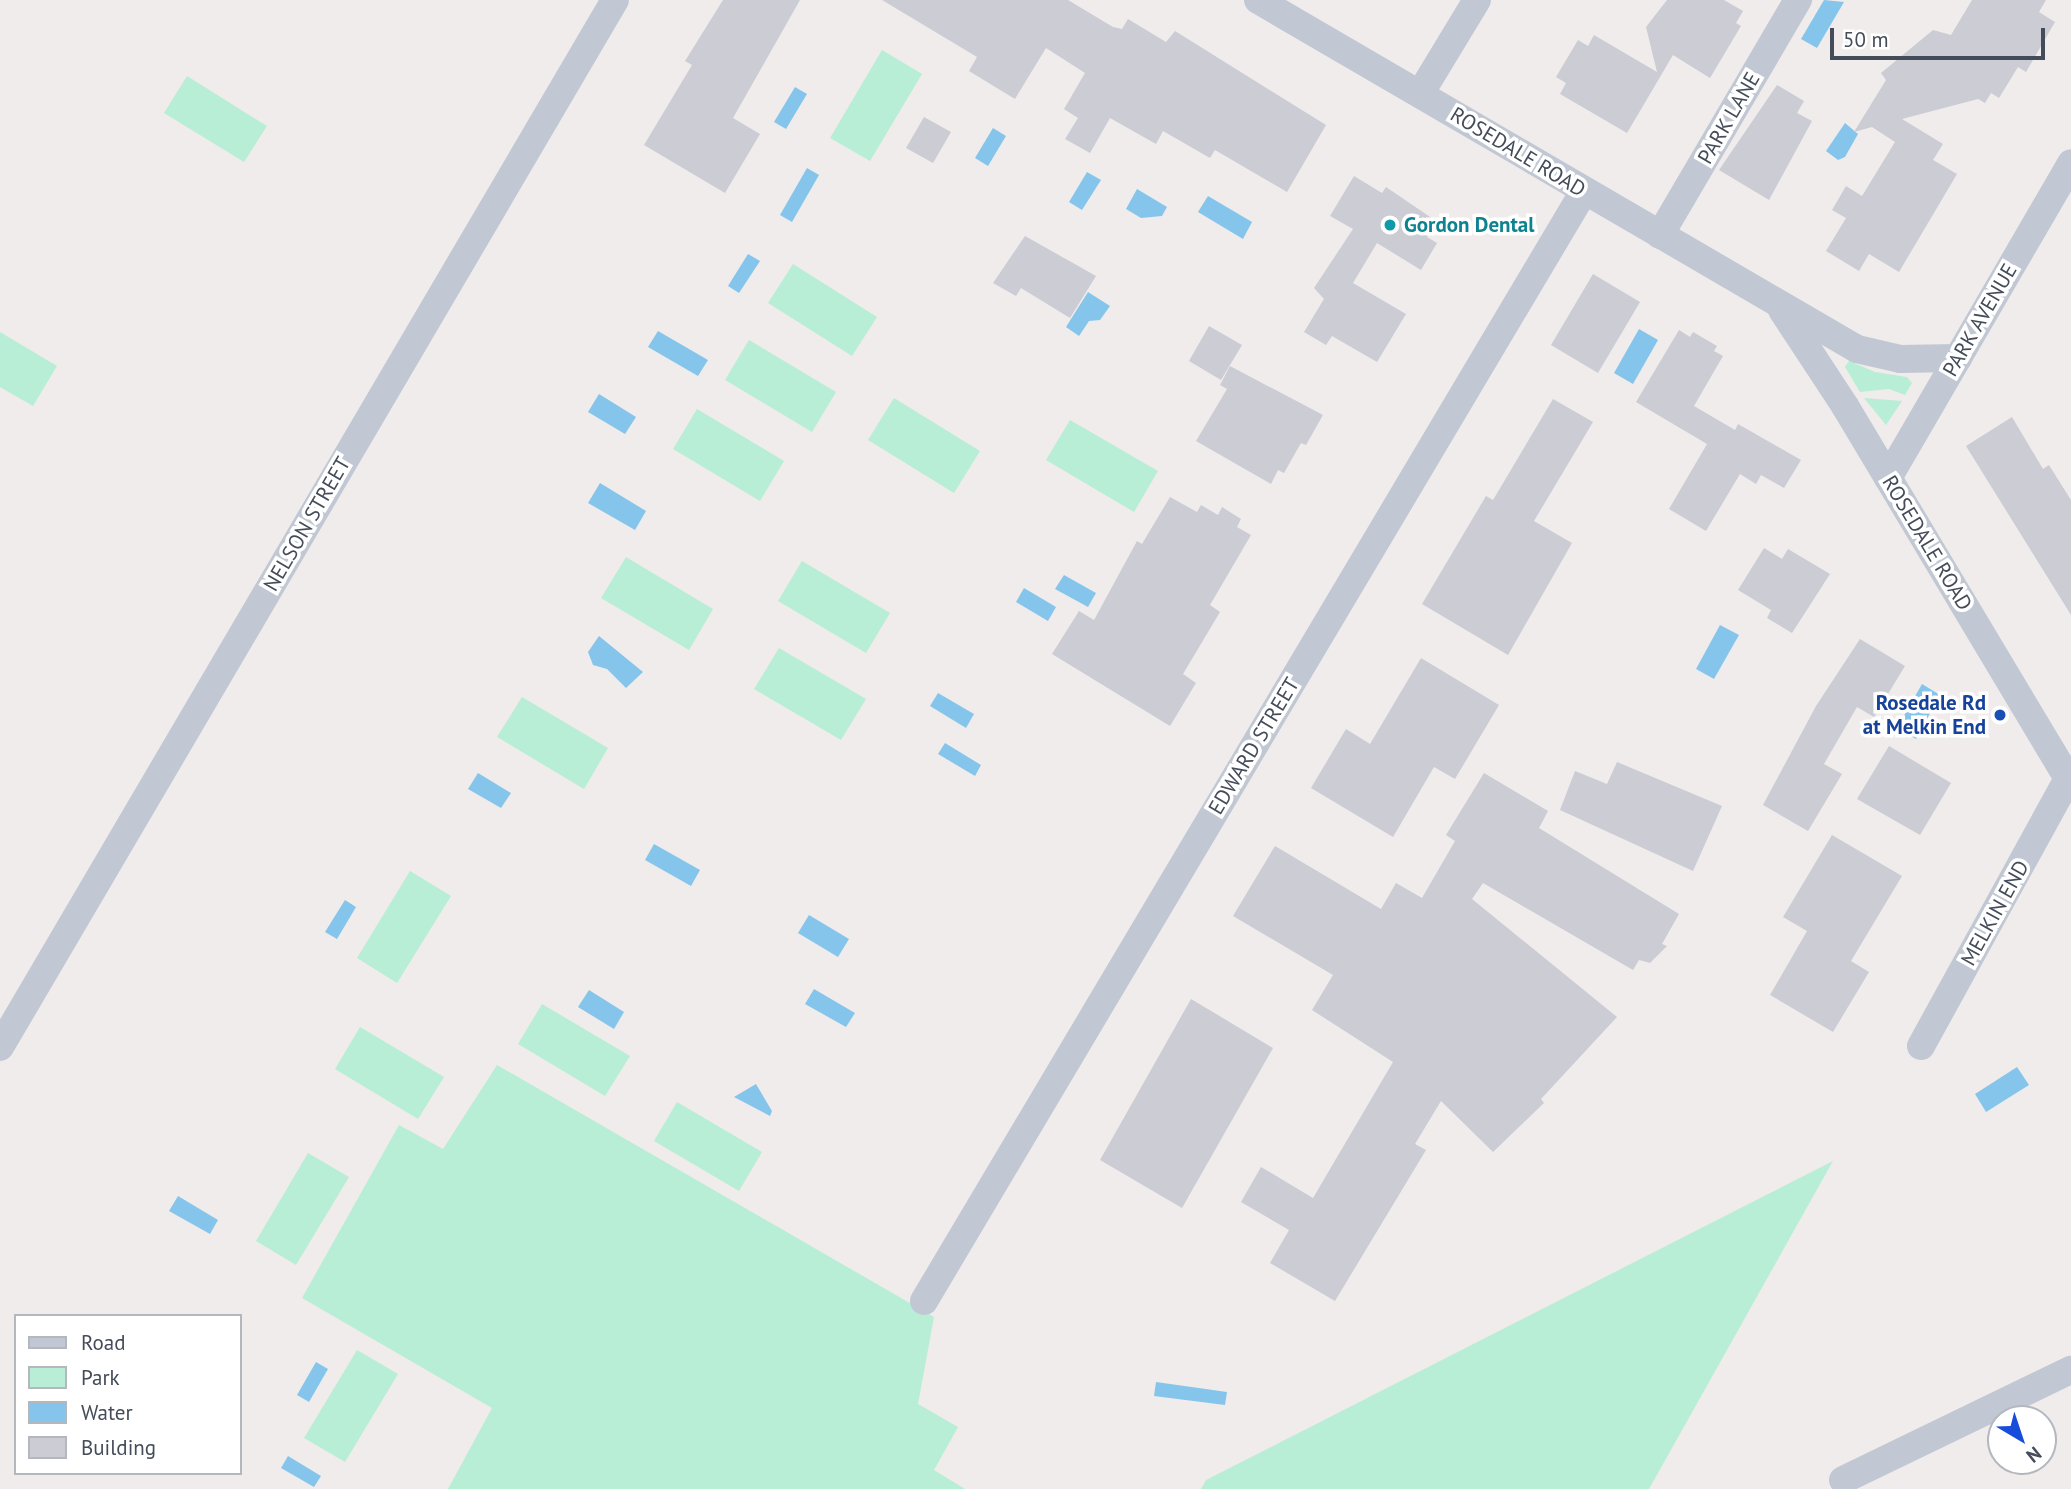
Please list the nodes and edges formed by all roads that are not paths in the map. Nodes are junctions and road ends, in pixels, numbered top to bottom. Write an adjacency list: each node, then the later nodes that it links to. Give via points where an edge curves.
1 (615, 0): 14 (street, NELSON STREET)
2 (1258, 0): 5 (street, ROSEDALE ROAD)
3 (1477, 0): 5 (street)
4 (1798, 0): 8 (street, PARK LANE)
5 (1420, 94): 7 (street, ROSEDALE ROAD)
6 (2071, 163): 10 (street, PARK AVENUE)
7 (1584, 191): 8 (street, ROSEDALE ROAD); 15 (street, EDWARD STREET)
8 (1660, 235): 9 (street, ROSEDALE ROAD)
9 (1778, 305): 10 (street, ROSEDALE ROAD, via 1857,349 1877,355); 11 (street, ROSEDALE ROAD)
10 (1958, 358): 11 (street, PARK AVENUE)
11 (1888, 478): 12 (street, ROSEDALE ROAD)
12 (2070, 781): 13 (street, MELKIN END)
13 (1921, 1046)
14 (0, 1047)
15 (924, 1301)
16 (2071, 1370): 17 (street)
17 (1843, 1480)

